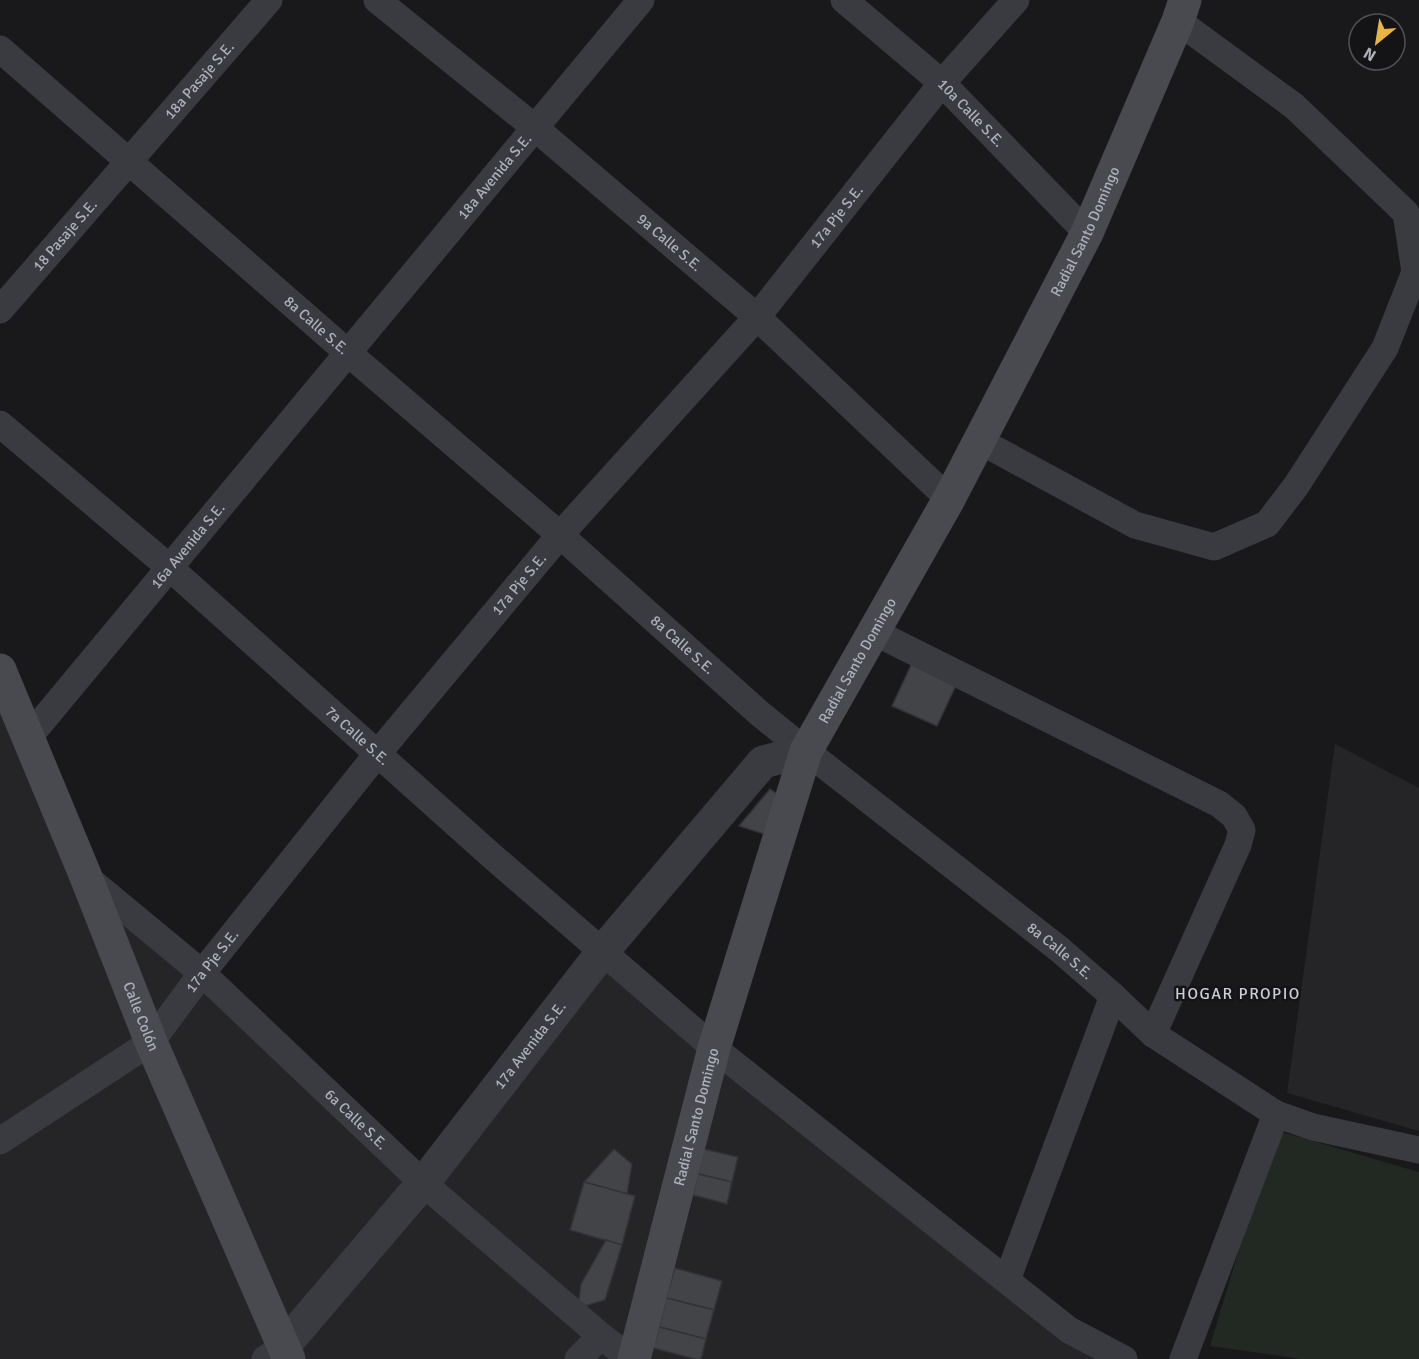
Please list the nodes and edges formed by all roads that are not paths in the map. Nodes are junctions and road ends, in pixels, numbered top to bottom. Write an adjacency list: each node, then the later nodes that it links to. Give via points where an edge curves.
1 (269, 0): 10 (street, 18a Pasaje S.E.)
2 (377, 0): 9 (street, 9a Calle S.E.)
3 (641, 0): 9 (street, 18a Avenida S.E.)
4 (844, 0): 8 (street, 10a Calle S.E.)
5 (1016, 0): 8 (street, 17a Pje S.E.)
6 (1182, 11): 11 (main road, Radial Santo Domingo); 16 (street, via 1294,106 1406,213 1415,272 1385,348 1267,524 1214,547 1134,525)
7 (0, 49): 10 (street, 8a Calle S.E.)
8 (942, 82): 11 (street, 10a Calle S.E.); 13 (street, 17a Pje S.E.)
9 (534, 127): 13 (street, 9a Calle S.E.); 14 (street, 18a Avenida S.E.)
10 (129, 161): 12 (street, 18 Pasaje S.E.); 14 (street, 8a Calle S.E.)
11 (1087, 233): 16 (main road, Radial Santo Domingo)
12 (0, 310)
13 (757, 317): 17 (street, 9a Calle S.E.); 18 (street, 17a Pje S.E.)
14 (347, 352): 18 (street, 8a Calle S.E.); 19 (street, 16a Avenida S.E.)
15 (0, 424): 19 (street, 7a Calle S.E.)
16 (980, 441): 17 (main road, Radial Santo Domingo)
17 (949, 499): 20 (main road, Radial Santo Domingo)
18 (560, 535): 23 (street, 8a Calle S.E.); 24 (street, 17a Pje S.E.)
19 (170, 568): 22 (street, 16a Avenida S.E.); 24 (street, 7a Calle S.E.)
20 (874, 632): 23 (main road, Radial Santo Domingo); 29 (street, via 1219,804 1234,816 1242,830 1238,845)
21 (0, 669): 22 (main road, Calle Colón)
22 (28, 738): 25 (main road, Calle Colón)
23 (806, 751): 26 (street, 17a Avenida S.E., via 763,762); 28 (street, 8a Calle S.E., via 1059,949); 31 (main road, Radial Santo Domingo)
24 (378, 753): 26 (street, 7a Calle S.E.); 27 (street, 17a Pje S.E.)
25 (86, 877): 27 (street, 6a Calle S.E.); 30 (main road, Calle Colón)
26 (603, 951): 31 (street, 7a Calle S.E.); 35 (street, 17a Avenida S.E.)
27 (202, 973): 30 (street, 17a Pje S.E.); 35 (street, 6a Calle S.E.)
28 (1113, 996): 29 (street, 8a Calle S.E.); 36 (street)
29 (1154, 1034): 32 (street, 8a Calle S.E.)
30 (151, 1042): 33 (street, 17a Pje S.E.); 38 (main road, Calle Colón)
31 (714, 1048): 36 (street, 7a Calle S.E.); 40 (main road, Radial Santo Domingo)
32 (1276, 1114): 34 (street, 8a Calle S.E., via 1313,1127); 42 (street)
33 (0, 1141)
34 (1419, 1150)
35 (423, 1183): 37 (street, 6a Calle S.E.); 38 (street, 17a Avenida S.E.)
36 (1007, 1280): 41 (street, 7a Calle S.E., via 1069,1330)
37 (601, 1336): 39 (street); 40 (street, 6a Calle S.E.)
38 (279, 1355)
39 (578, 1359)
40 (632, 1359)
41 (1124, 1359)
42 (1183, 1359)

